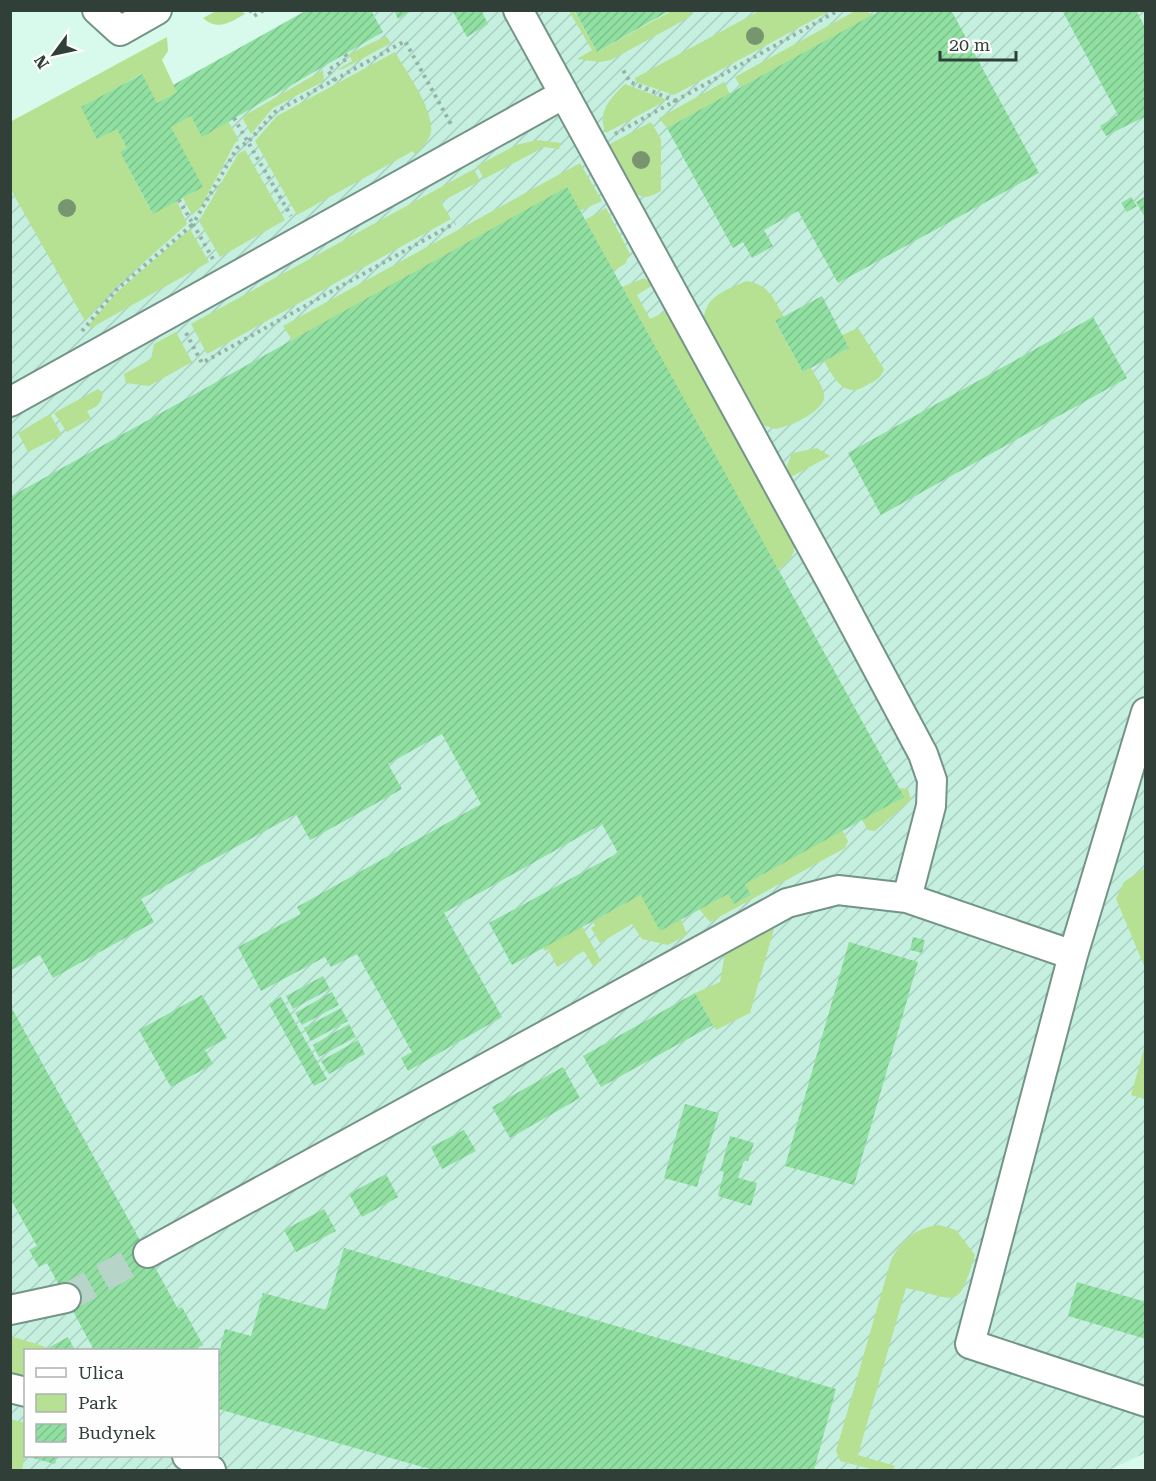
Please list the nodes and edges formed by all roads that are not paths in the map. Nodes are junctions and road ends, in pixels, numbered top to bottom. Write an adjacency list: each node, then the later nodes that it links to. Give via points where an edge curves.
1 (97, 10): 2 (lane, via 120,31)
2 (156, 10)
3 (518, 10): 4 (lane)
4 (564, 94): 5 (lane); 7 (lane, via 923,754 932,780 931,806)
5 (10, 402)
6 (1146, 712): 8 (lane)
7 (907, 898): 8 (lane); 9 (lane, via 838,890 787,903)
8 (1073, 955): 12 (lane, via 970,1344)
9 (147, 1253)
10 (66, 1298): 11 (lane)
11 (10, 1310)
12 (1146, 1402)
13 (191, 1457): 14 (lane)
14 (211, 1470)

